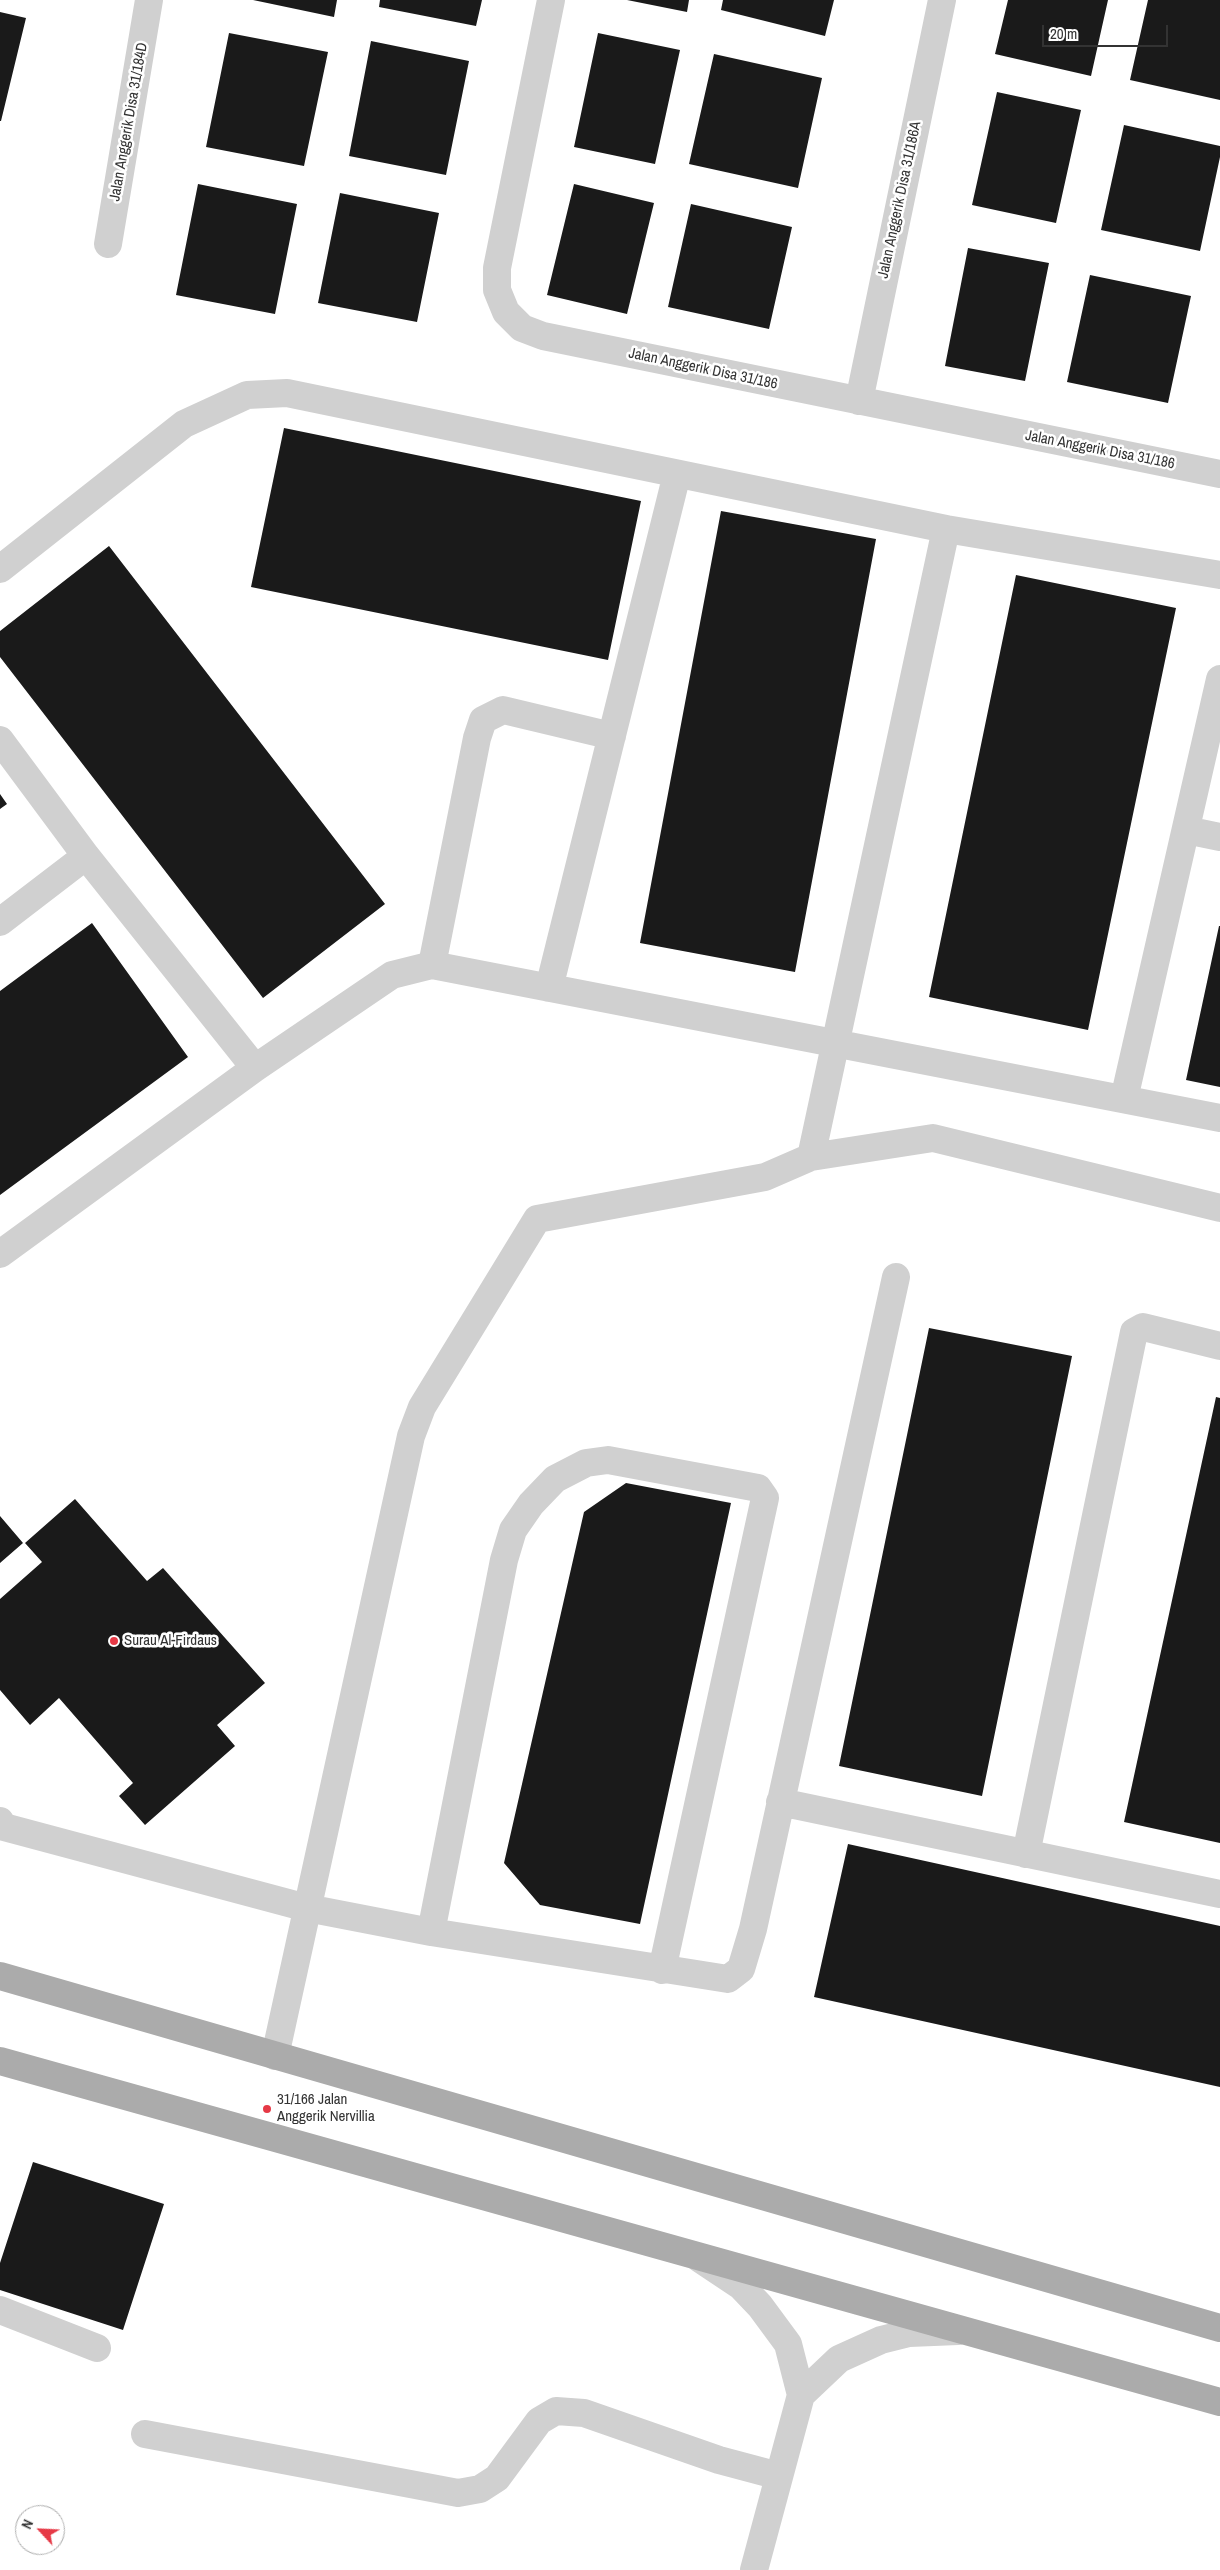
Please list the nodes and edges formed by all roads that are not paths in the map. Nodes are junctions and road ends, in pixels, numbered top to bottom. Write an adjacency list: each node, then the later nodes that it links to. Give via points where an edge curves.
1 (149, 0): 4 (street, Jalan Anggerik Disa 31/184D)
2 (551, 0): 5 (street, Jalan Anggerik Disa 31/186, via 497,268 497,290 506,312 522,328 544,336)
3 (942, 0): 5 (street, Jalan Anggerik Disa 31/186A)
4 (108, 244)
5 (859, 401): 7 (street, Jalan Anggerik Disa 31/186)
6 (677, 474): 8 (street); 9 (street, via 287,393 247,395 184,424); 12 (street)
7 (1220, 474)
8 (946, 529): 10 (street); 20 (street)
9 (0, 569)
10 (1220, 575)
11 (1220, 679): 14 (street)
12 (612, 736): 18 (street, via 503,710 483,720); 19 (street)
13 (0, 740): 16 (street)
14 (1186, 830): 15 (street); 22 (street)
15 (1220, 837)
16 (86, 856): 17 (street); 21 (street)
17 (0, 922)
18 (432, 965): 19 (street); 21 (street, via 392,975)
19 (549, 988): 20 (street)
20 (836, 1043): 22 (street); 24 (street)
21 (255, 1068): 26 (street)
22 (1124, 1099): 23 (street)
23 (1220, 1118)
24 (811, 1157): 25 (street, via 933,1138); 33 (street, via 765,1177 537,1218 422,1406 411,1436)
25 (1220, 1208)
26 (0, 1254)
27 (896, 1276): 29 (street)
28 (1220, 1346): 31 (street, via 1144,1327 1134,1332)
29 (780, 1802): 31 (street); 35 (street, via 753,1929 741,1969 728,1979)
30 (0, 1821): 33 (street, via 4,1827)
31 (1026, 1854): 32 (street)
32 (1220, 1894)
33 (307, 1908): 34 (street); 37 (street)
34 (431, 1932): 35 (street); 35 (street, via 504,1560 513,1530 531,1504 555,1479 586,1463 608,1460 758,1488 765,1498)
35 (662, 1970)
36 (0, 1976): 37 (main road)
37 (274, 2056): 41 (main road)
38 (0, 2061): 39 (main road)
39 (694, 2255): 42 (main road); 44 (street, via 741,2286 760,2306 788,2344)
40 (0, 2310): 43 (street)
41 (1220, 2328)
42 (964, 2331): 44 (street, via 909,2333 882,2340 839,2359); 45 (main road)
43 (97, 2348)
44 (801, 2396): 47 (street)
45 (1220, 2402)
46 (144, 2434): 47 (street, via 458,2493 480,2489 497,2478 539,2421 556,2411 584,2412 719,2460)
47 (779, 2476): 48 (street)
48 (754, 2570)

